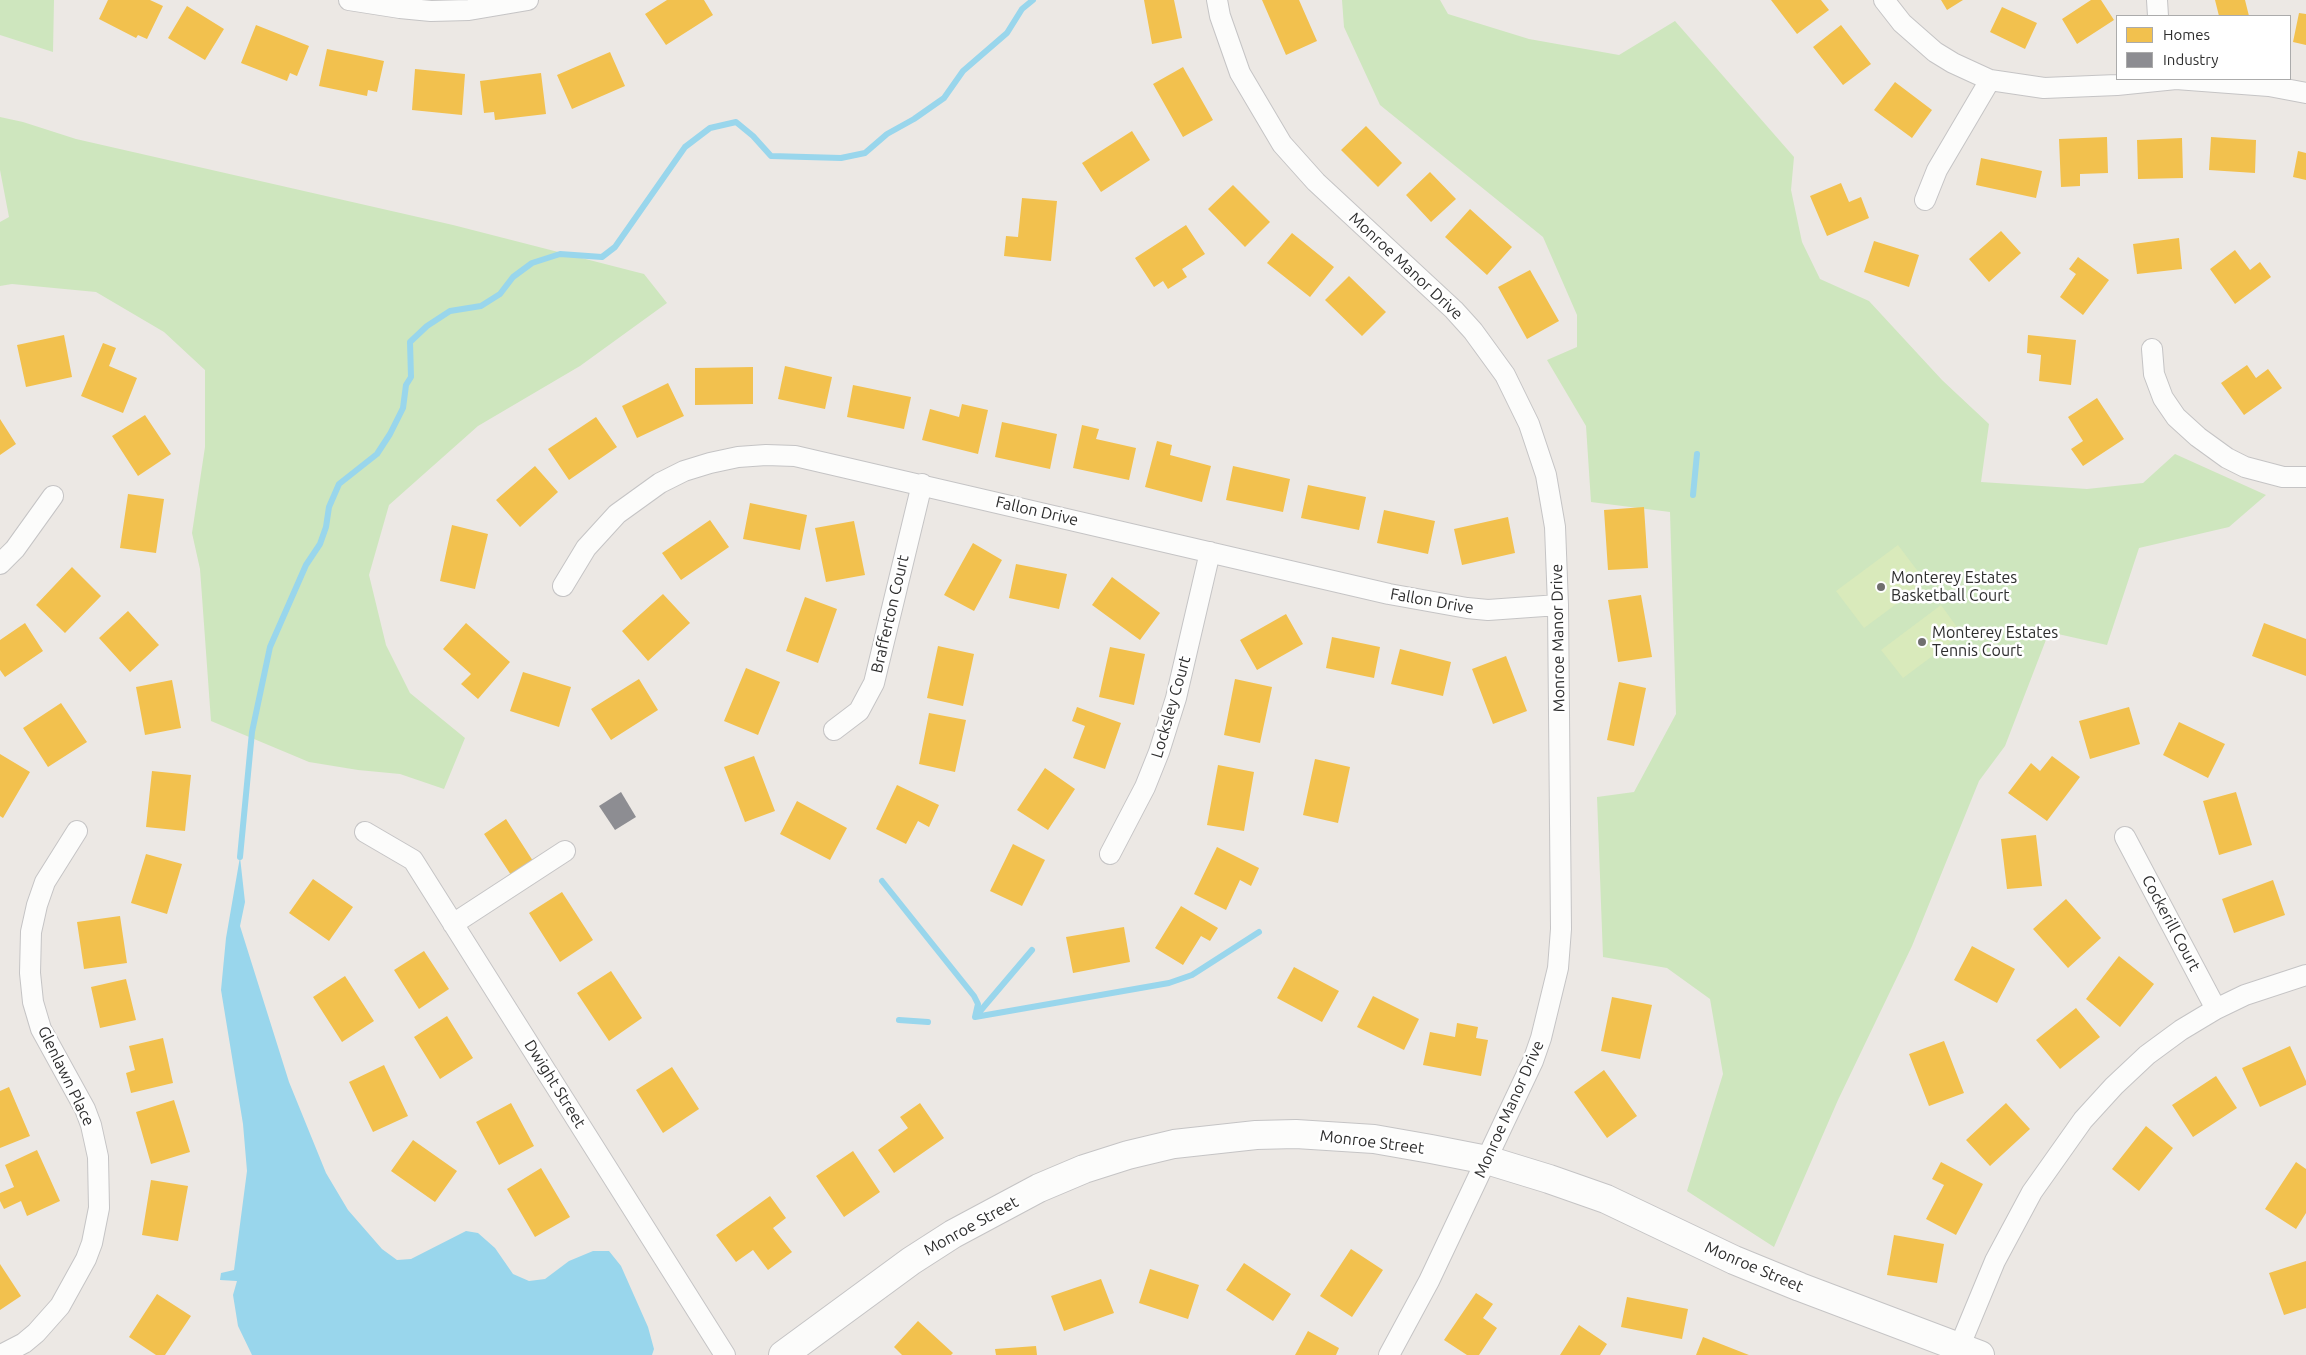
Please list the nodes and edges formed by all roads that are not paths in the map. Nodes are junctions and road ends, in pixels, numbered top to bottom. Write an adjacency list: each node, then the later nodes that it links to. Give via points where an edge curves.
1 (349, 0): 2 (street, via 431,10 469,10)
2 (528, 0)
3 (1217, 0): 19 (street, Monroe Manor Drive, via 1240,74 1282,144 1316,182 1454,310 1505,375 1529,424 1546,475 1555,527)
4 (1884, 0): 7 (street, via 1902,23 1935,52)
5 (2157, 0): 6 (street)
6 (2158, 15)
7 (1990, 80): 8 (street, via 2044,88); 11 (street, via 1937,170)
8 (2161, 80)
9 (2189, 80): 10 (street, via 2269,86)
10 (2306, 93)
11 (1925, 200)
12 (2152, 349): 13 (street, via 2154,374 2163,398 2176,417 2198,437 2245,467 2283,477)
13 (2306, 477)
14 (922, 484): 16 (street, Fallon Drive); 18 (street, Fallon Drive, via 795,456 738,457 710,463 660,483 617,514 586,548); 20 (street, Brafferton Court, via 874,683 859,710)
15 (53, 496): 17 (street, via 16,549)
16 (1210, 552): 19 (street, Fallon Drive, via 1389,594 1467,608 1488,610); 25 (street, Locksley Court, via 1176,698 1159,752 1145,787)
17 (0, 564)
18 (563, 586)
19 (1558, 605): 29 (street, Monroe Manor Drive, via 1561,929 1558,968 1542,1038)
20 (834, 730)
21 (77, 831): 31 (street, Glenlawn Place, via 45,882 37,905 31,932 30,973 33,1002 41,1029 85,1108 91,1125 98,1157 99,1208 86,1259 60,1306 36,1333)
22 (365, 832): 26 (street, Dwight Street, via 413,860)
23 (2125, 837): 28 (street, Cockerill Court)
24 (565, 851): 26 (street)
25 (1110, 854)
26 (454, 924): 32 (street, Dwight Street)
27 (2306, 975): 28 (street)
28 (2216, 1009): 30 (street, via 2147,1055 2083,1120 2032,1192 1995,1261)
29 (1487, 1160): 30 (main road, Monroe Street, via 1606,1199 1734,1260); 33 (main road, Monroe Street, via 1374,1139 1296,1134 1216,1138 1128,1155 1039,1188 952,1234); 34 (street, Monroe Manor Drive)
30 (1965, 1352)
31 (0, 1355)
32 (725, 1355)
33 (784, 1355)
34 (1389, 1355)

